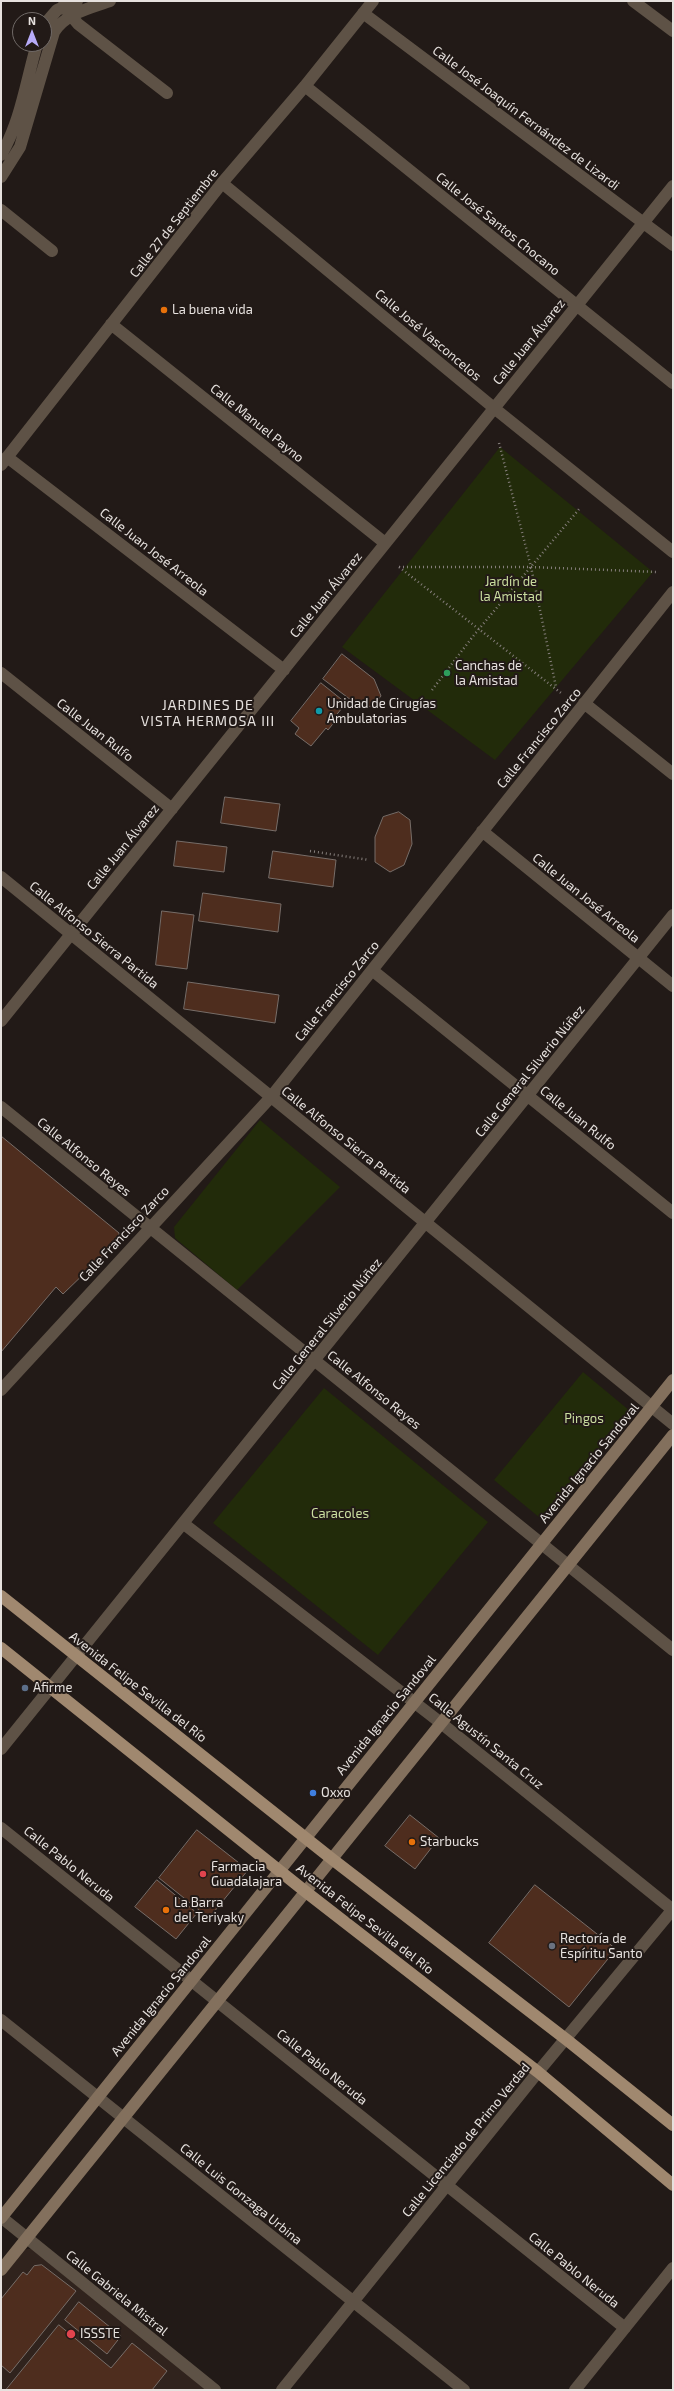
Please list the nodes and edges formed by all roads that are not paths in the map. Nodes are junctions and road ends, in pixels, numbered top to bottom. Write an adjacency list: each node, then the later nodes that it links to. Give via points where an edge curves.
1 (77, 1): 5 (street)
2 (110, 1): 8 (street)
3 (373, 1): 6 (street, Calle 27 de Septiembre)
4 (633, 1): 9 (street)
5 (63, 6): 7 (street); 8 (street)
6 (363, 13): 13 (street, Calle 27 de Septiembre); 20 (street, Calle José Joaquín Fernández de Lizardi)
7 (52, 14)
8 (70, 17): 10 (street, via 58,25); 14 (street)
9 (673, 32)
10 (52, 35)
11 (35, 52): 15 (street, via 18,117)
12 (45, 52): 16 (street, via 20,147)
13 (305, 86): 17 (street, Calle 27 de Septiembre); 23 (street, Calle José Santos Chocano)
14 (167, 94)
15 (1, 155)
16 (1, 177)
17 (222, 183): 24 (street, Calle 27 de Septiembre); 26 (street, Calle José Vasconcelos)
18 (673, 186): 20 (street, Calle Juan Álvarez)
19 (1, 210): 22 (street)
20 (643, 223): 21 (street, Calle José Joaquín Fernández de Lizardi); 23 (street, Calle Juan Álvarez)
21 (673, 246)
22 (52, 252)
23 (577, 305): 25 (street, Calle José Santos Chocano); 26 (street, Calle Juan Álvarez)
24 (111, 324): 27 (street, Calle 27 de Septiembre); 28 (street, Calle Manuel Payno)
25 (673, 383)
26 (494, 408): 28 (street, Calle Juan Álvarez); 29 (street, Calle José Vasconcelos)
27 (4, 461): 31 (street, Calle Juan José Arreola)
28 (385, 543): 31 (street, Calle Juan Álvarez)
29 (673, 552)
30 (673, 592): 33 (street, Calle Francisco Zarco)
31 (284, 670): 35 (street, Calle Juan Álvarez)
32 (1, 673): 35 (street, Calle Juan Rulfo)
33 (584, 703): 34 (street); 36 (street, Calle Francisco Zarco)
34 (673, 774)
35 (172, 809): 39 (street, Calle Juan Álvarez)
36 (482, 831): 40 (street, Calle Juan José Arreola); 41 (street, Calle Francisco Zarco)
37 (1, 877): 39 (street, Calle Alfonso Sierra Partida)
38 (673, 915): 40 (street, Calle General Silverio Núñez)
39 (71, 934): 43 (street, Calle Juan Álvarez); 45 (street, Calle Alfonso Sierra Partida)
40 (638, 958): 42 (street, Calle Juan José Arreola); 44 (street, Calle General Silverio Núñez)
41 (372, 970): 44 (street, Calle Juan Rulfo); 45 (street, Calle Francisco Zarco)
42 (673, 986)
43 (1, 1021)
44 (528, 1096): 47 (street, Calle Juan Rulfo); 48 (street, Calle General Silverio Núñez)
45 (271, 1097): 48 (street, Calle Alfonso Sierra Partida); 49 (street, Calle Francisco Zarco)
46 (1, 1107): 49 (street, Calle Alfonso Reyes)
47 (673, 1213)
48 (426, 1223): 50 (street, Calle General Silverio Núñez); 53 (street, Calle Alfonso Sierra Partida)
49 (149, 1227): 50 (street, Calle Alfonso Reyes); 52 (street, Calle Francisco Zarco)
50 (315, 1361): 56 (street, Calle General Silverio Núñez); 57 (street, Calle Alfonso Reyes)
51 (673, 1380): 53 (main road, Avenida Ignacio Sandoval)
52 (1, 1390)
53 (652, 1406): 54 (street, Calle Alfonso Sierra Partida); 57 (main road, Avenida Ignacio Sandoval)
54 (673, 1424)
55 (673, 1435): 58 (main road)
56 (184, 1524): 62 (street, Calle General Silverio Núñez); 64 (street, Calle Agustín Santa Cruz)
57 (542, 1544): 58 (street, Calle Alfonso Reyes); 64 (main road, Avenida Ignacio Sandoval)
58 (568, 1566): 61 (street, Calle Alfonso Reyes); 65 (main road)
59 (1, 1596): 62 (main road, Avenida Felipe Sevilla del Río)
60 (1, 1648): 63 (main road, Avenida Felipe Sevilla del Río)
61 (673, 1650)
62 (77, 1656): 63 (street, Calle General Silverio Núñez); 68 (main road, Avenida Felipe Sevilla del Río)
63 (51, 1687): 66 (street, Calle General Silverio Núñez); 70 (main road, Avenida Felipe Sevilla del Río)
64 (414, 1702): 65 (street, Calle Agustín Santa Cruz); 68 (main road, Avenida Ignacio Sandoval)
65 (441, 1723): 69 (main road); 72 (street, Calle Agustín Santa Cruz)
66 (1, 1749)
67 (1, 1828): 73 (street, Calle Pablo Neruda)
68 (306, 1838): 69 (main road, Avenida Felipe Sevilla del Río); 70 (main road, Avenida Ignacio Sandoval)
69 (332, 1859): 71 (main road); 76 (main road, Avenida Felipe Sevilla del Río)
70 (280, 1870): 71 (main road, Avenida Felipe Sevilla del Río); 73 (main road, Avenida Ignacio Sandoval)
71 (306, 1892): 74 (main road); 77 (main road, Avenida Felipe Sevilla del Río)
72 (673, 1910): 76 (street, Calle Licenciado de Primo Verdad)
73 (191, 1980): 74 (street, Calle Pablo Neruda); 78 (main road, Avenida Ignacio Sandoval)
74 (218, 2002): 79 (main road); 82 (street, Calle Pablo Neruda)
75 (1, 2020): 78 (street, Calle Luis Gonzaga Urbina)
76 (567, 2040): 77 (street, Calle Licenciado de Primo Verdad); 80 (main road, Avenida Felipe Sevilla del Río)
77 (538, 2072): 81 (main road, Avenida Felipe Sevilla del Río); 82 (street, Calle Licenciado de Primo Verdad)
78 (98, 2098): 79 (street, Calle Luis Gonzaga Urbina); 83 (main road, Avenida Ignacio Sandoval)
79 (124, 2118): 84 (main road); 87 (street, Calle Luis Gonzaga Urbina)
80 (673, 2125)
81 (673, 2184)
82 (447, 2186): 87 (street, Calle Licenciado de Primo Verdad); 88 (street, Calle Pablo Neruda)
83 (1, 2218): 84 (street, Calle Gabriela Mistral)
84 (27, 2238): 86 (main road); 89 (street, Calle Gabriela Mistral)
85 (673, 2268): 88 (street)
86 (1, 2270)
87 (353, 2302): 90 (street, Calle Licenciado de Primo Verdad); 91 (street, Calle Luis Gonzaga Urbina)
88 (624, 2328): 92 (street)
89 (215, 2390)
90 (282, 2390)
91 (464, 2390)
92 (575, 2390)

